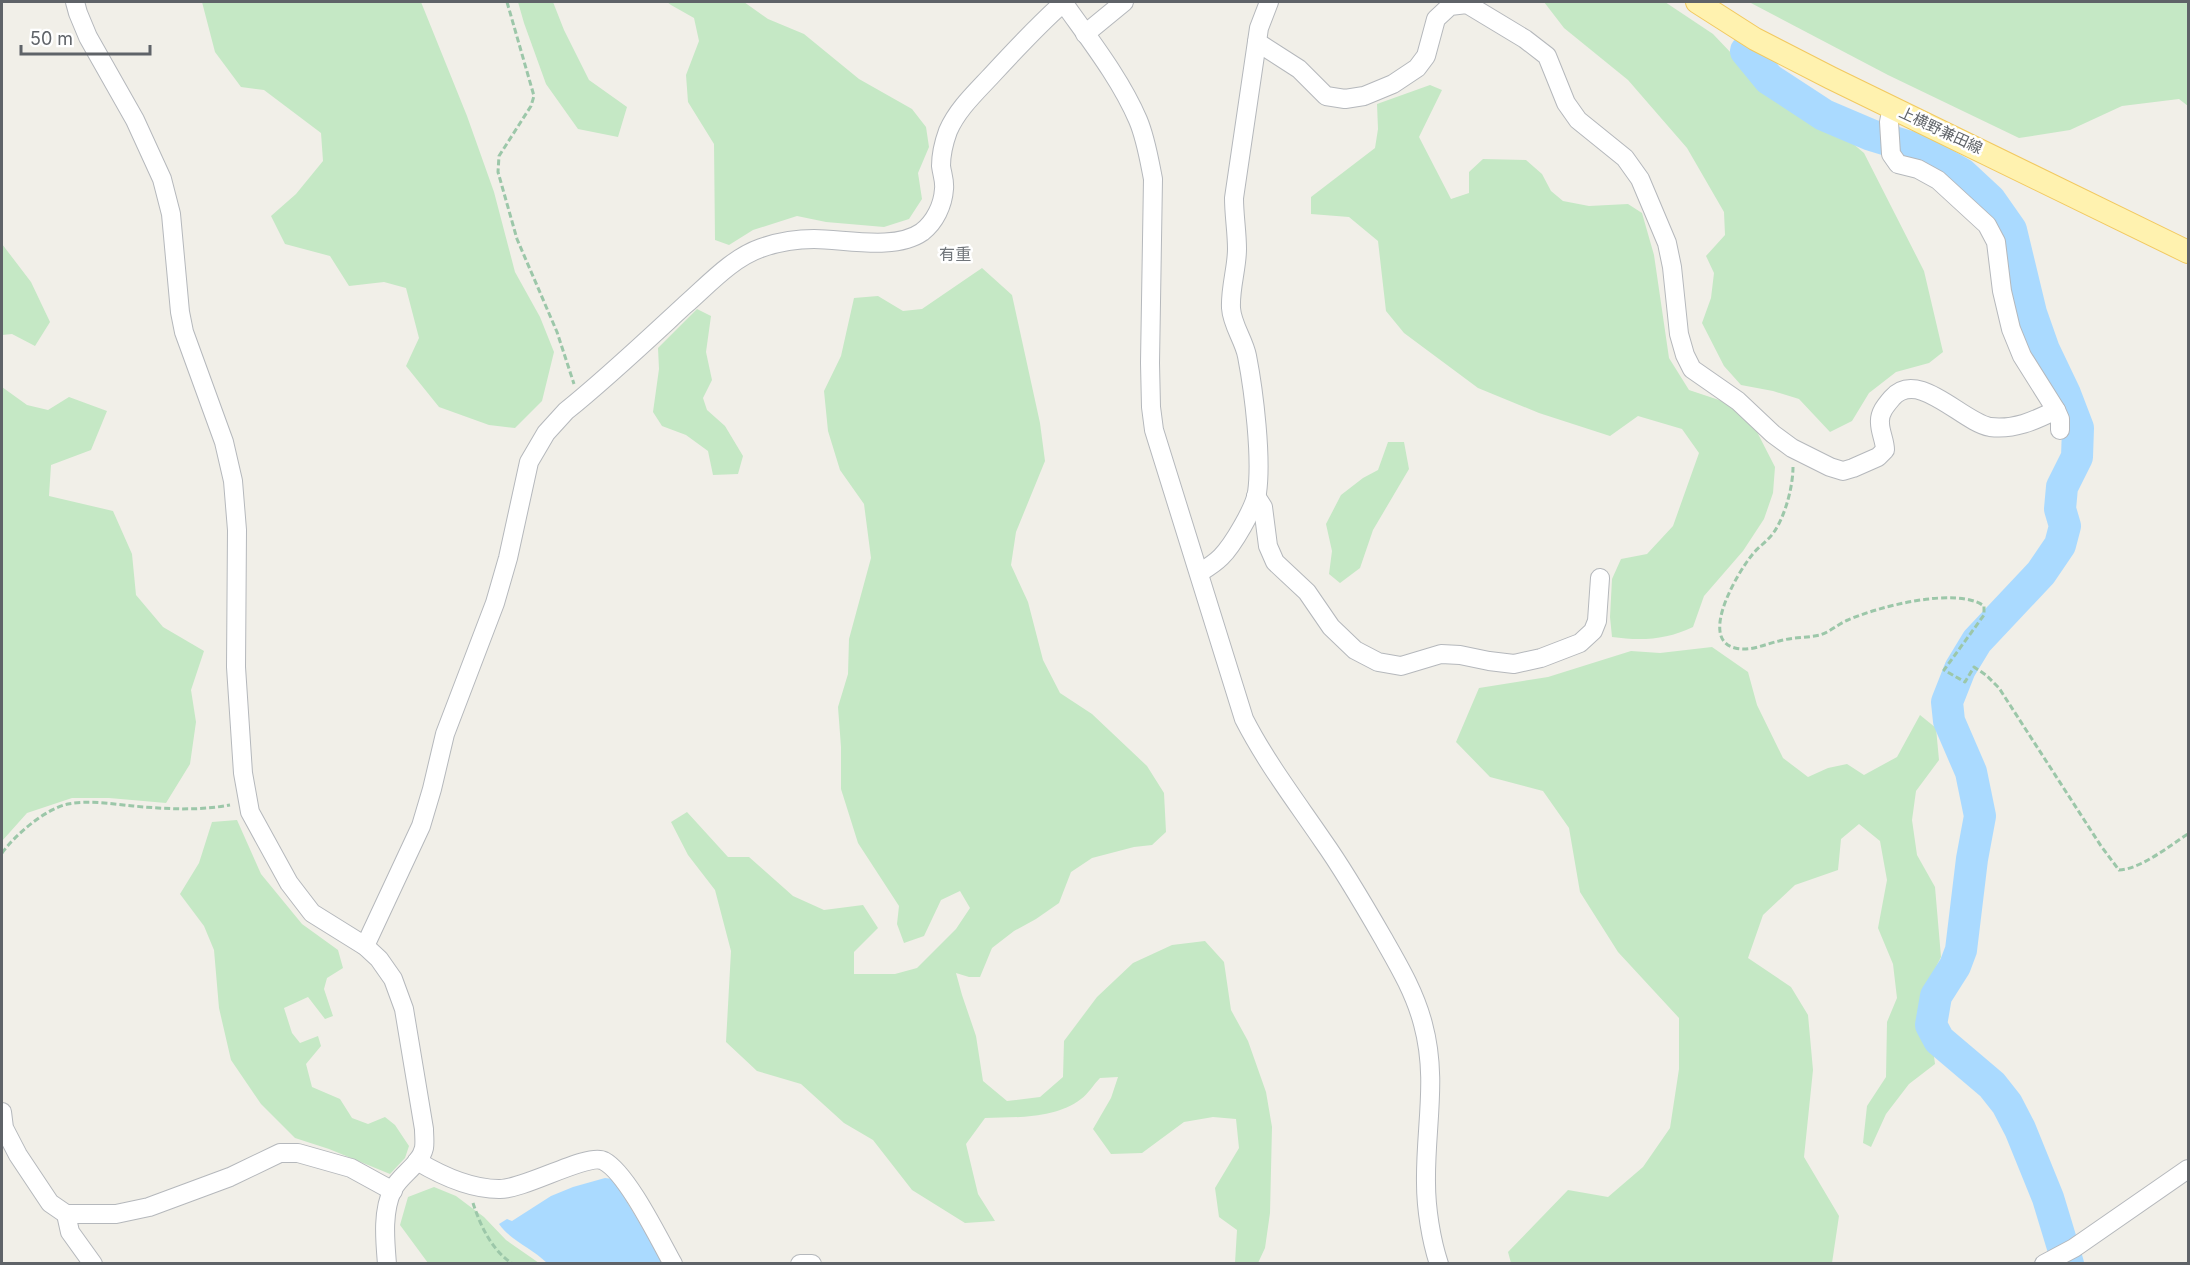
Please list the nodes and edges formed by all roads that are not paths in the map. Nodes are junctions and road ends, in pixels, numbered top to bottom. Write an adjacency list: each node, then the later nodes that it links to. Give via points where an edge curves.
1 (75, 2): 15 (street, via 88,37 135,120 162,179 171,214 184,332 234,481 236,667 243,773 250,812 288,883 312,913)
2 (1063, 2): 6 (street); 15 (street, via 964,106 949,128 941,166 941,205 923,231 897,241 814,238 759,248 715,279 546,433 529,462 495,603 445,735 421,826)
3 (1124, 2): 6 (street)
4 (1269, 2): 7 (street)
5 (1697, 2): 8 (main road, 上横野兼田線)
6 (1085, 34): 13 (street, via 1126,95 1148,150 1153,179 1151,407 1154,430)
7 (1257, 42): 10 (street, via 1299,69 1326,96 1345,99 1393,84 1417,68 1426,56 1436,20 1450,6 1467,4 1525,39 1547,56 1566,103 1578,120 1625,158 1640,179 1667,243 1679,334 1692,369 1738,401 1792,448 1830,467 1842,471 1853,468 1885,450 1879,421 1884,407 1896,393 1908,388 1987,426 2008,428); 12 (street, via 1234,198 1237,248 1232,308 1250,374 1259,470)
8 (1891, 115): 9 (main road, 上横野兼田線); 10 (street, via 1891,154 1898,164 1938,180 1987,225 1996,242 2011,329 2022,356)
9 (2188, 252)
10 (2056, 410): 11 (street)
11 (2060, 430)
12 (1256, 496): 13 (street, via 1223,555); 14 (street, via 1263,507 1268,546 1275,561 1307,592 1330,627 1355,650 1378,662 1401,666 1441,654 1514,664 1541,658 1580,643 1593,631)
13 (1199, 573): 27 (street, via 1244,719 1261,752 1361,899 1409,982 1431,1063 1425,1184)
14 (1600, 578)
15 (364, 946): 17 (street, via 380,959 393,979 404,1010 424,1129 424,1148)
16 (2, 1112): 20 (street, via 4,1128 18,1155 50,1203)
17 (417, 1161): 19 (street); 24 (street, via 471,1186 501,1190 601,1159 612,1165 628,1187)
18 (2188, 1169): 21 (street)
19 (393, 1191): 20 (street, via 351,1168 298,1153 280,1153 230,1177 148,1207 116,1214); 23 (street, via 385,1230)
20 (66, 1214): 22 (street, via 70,1232)
21 (2050, 1261)
22 (93, 1263)
23 (387, 1263)
24 (673, 1263)
25 (800, 1263): 26 (street)
26 (812, 1263)
27 (1439, 1263)

